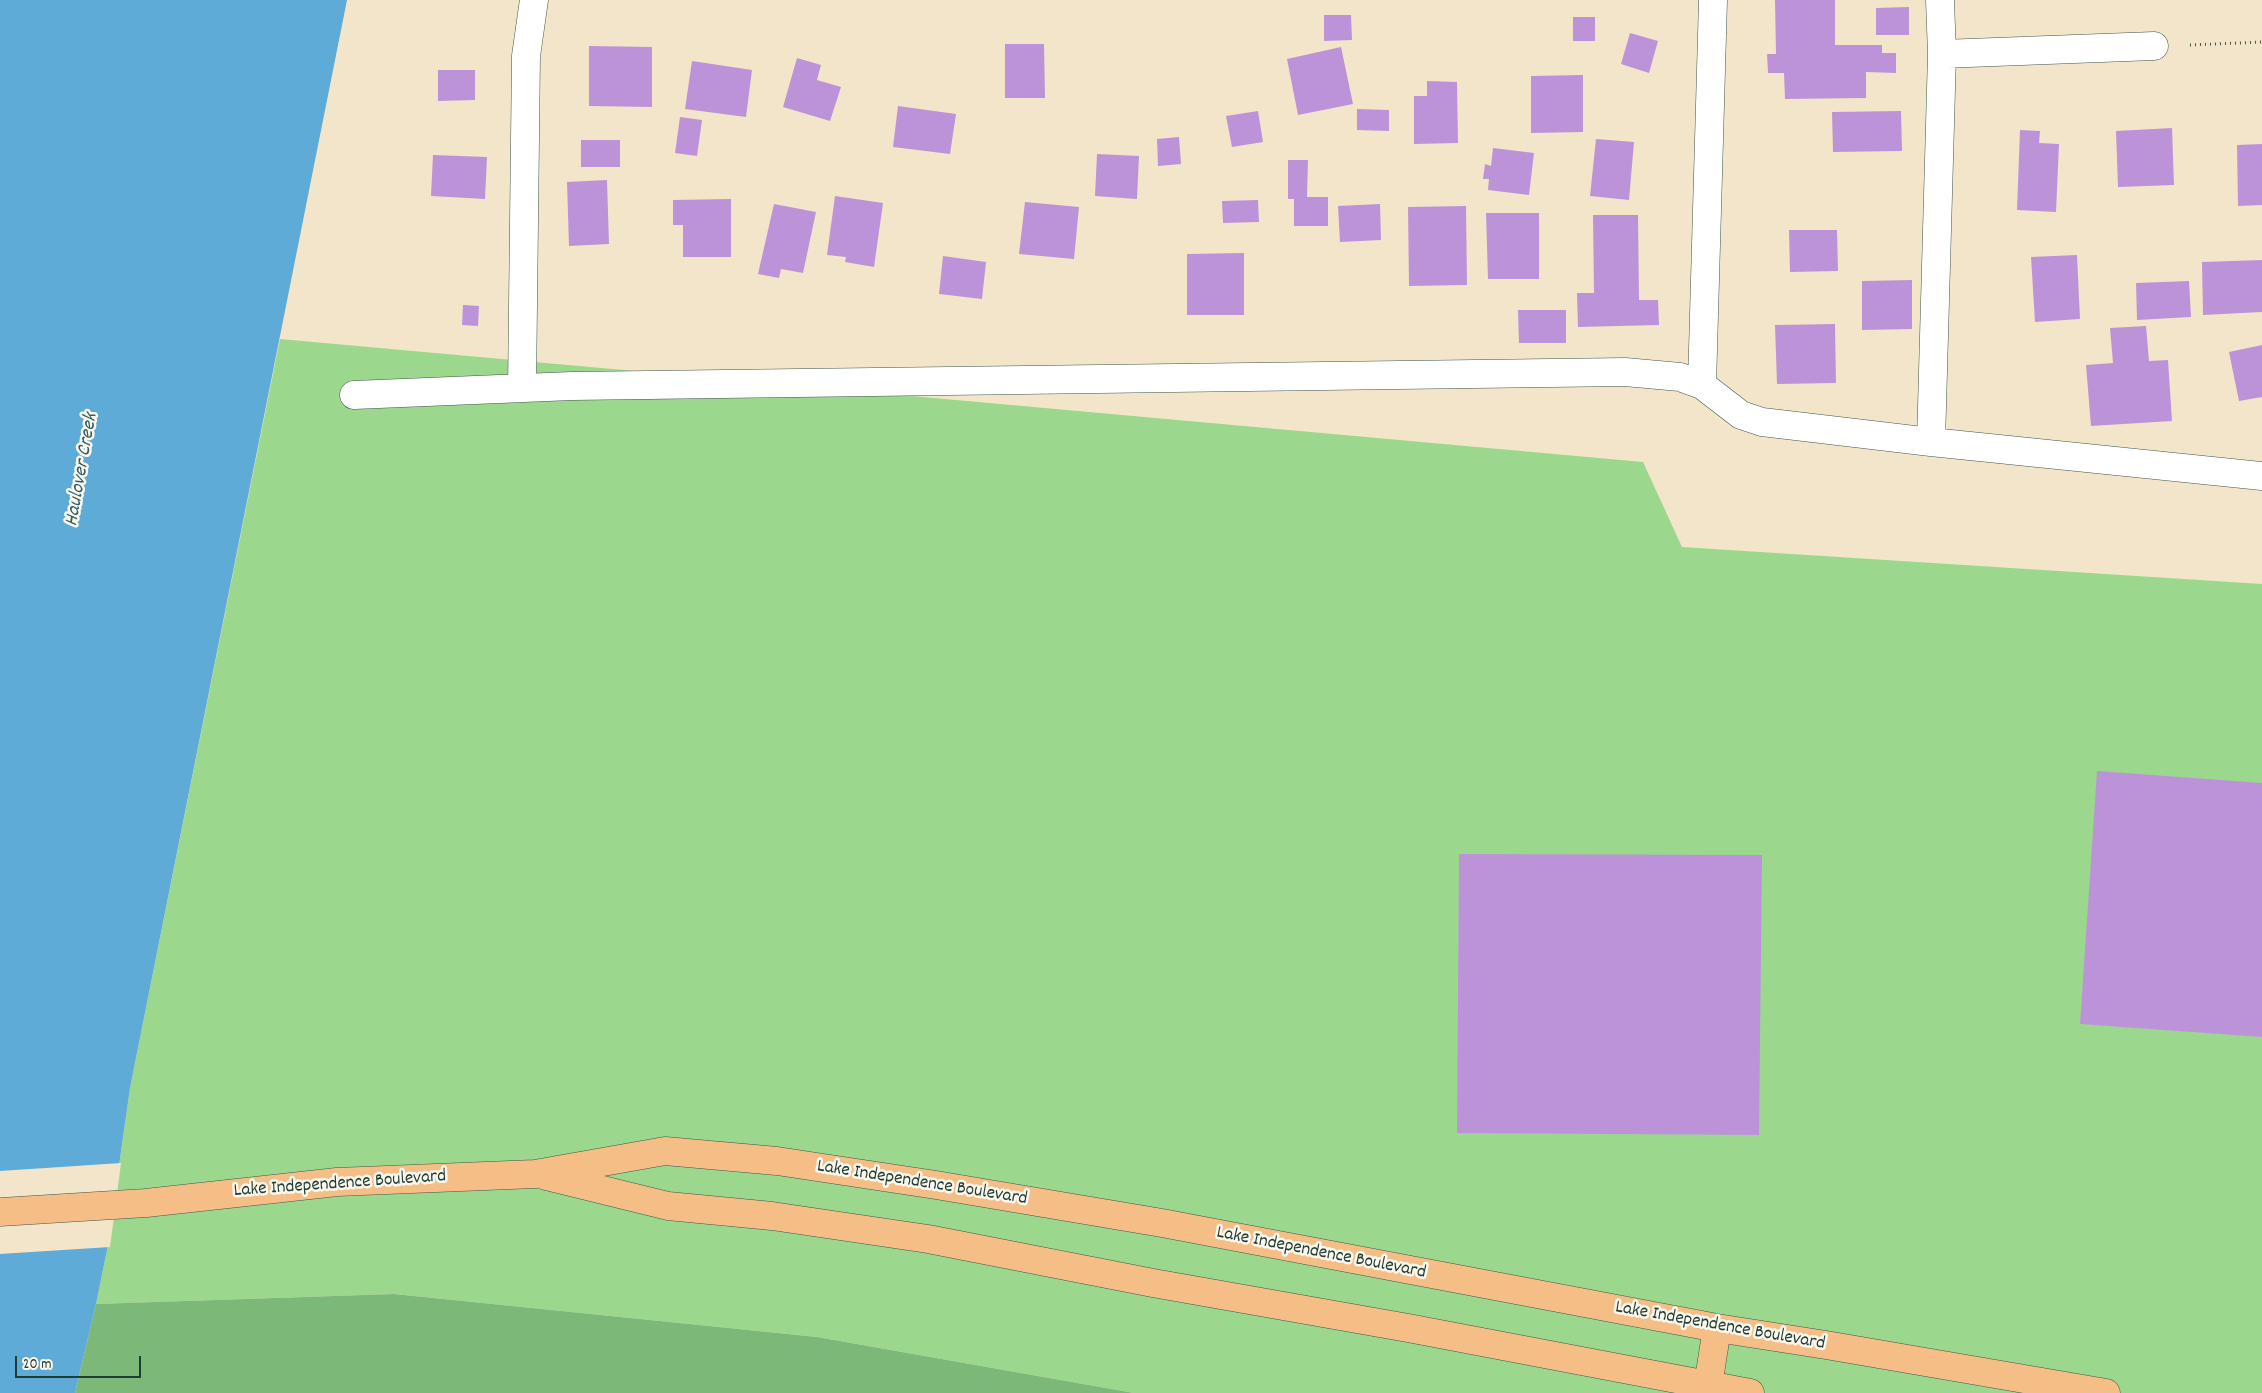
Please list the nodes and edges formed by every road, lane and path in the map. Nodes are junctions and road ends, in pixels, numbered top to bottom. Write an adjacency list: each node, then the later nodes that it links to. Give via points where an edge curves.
1 (534, 0): 8 (street, via 526,56)
2 (1713, 0): 7 (street)
3 (1940, 0): 6 (street)
4 (2262, 42): 5 (path)
5 (2154, 46): 6 (street)
6 (1942, 54): 10 (street)
7 (1702, 385): 8 (street, via 1680,378 1625,372); 10 (street, via 1741,415 1762,422)
8 (522, 388): 9 (street)
9 (354, 395)
10 (1931, 442): 11 (street)
11 (2262, 476)
12 (534, 1174): 13 (highway, Lake Independence Boulevard, via 337,1182 146,1203); 14 (highway, Lake Independence Boulevard, via 665,1150 777,1161 1162,1223); 15 (highway, Lake Independence Boulevard, via 668,1206 772,1216 928,1239)
13 (0, 1212)
14 (1717, 1328): 15 (highway); 17 (highway, Lake Independence Boulevard)
15 (1708, 1386): 16 (highway, Lake Independence Boulevard)
16 (1750, 1393)
17 (2106, 1393)

